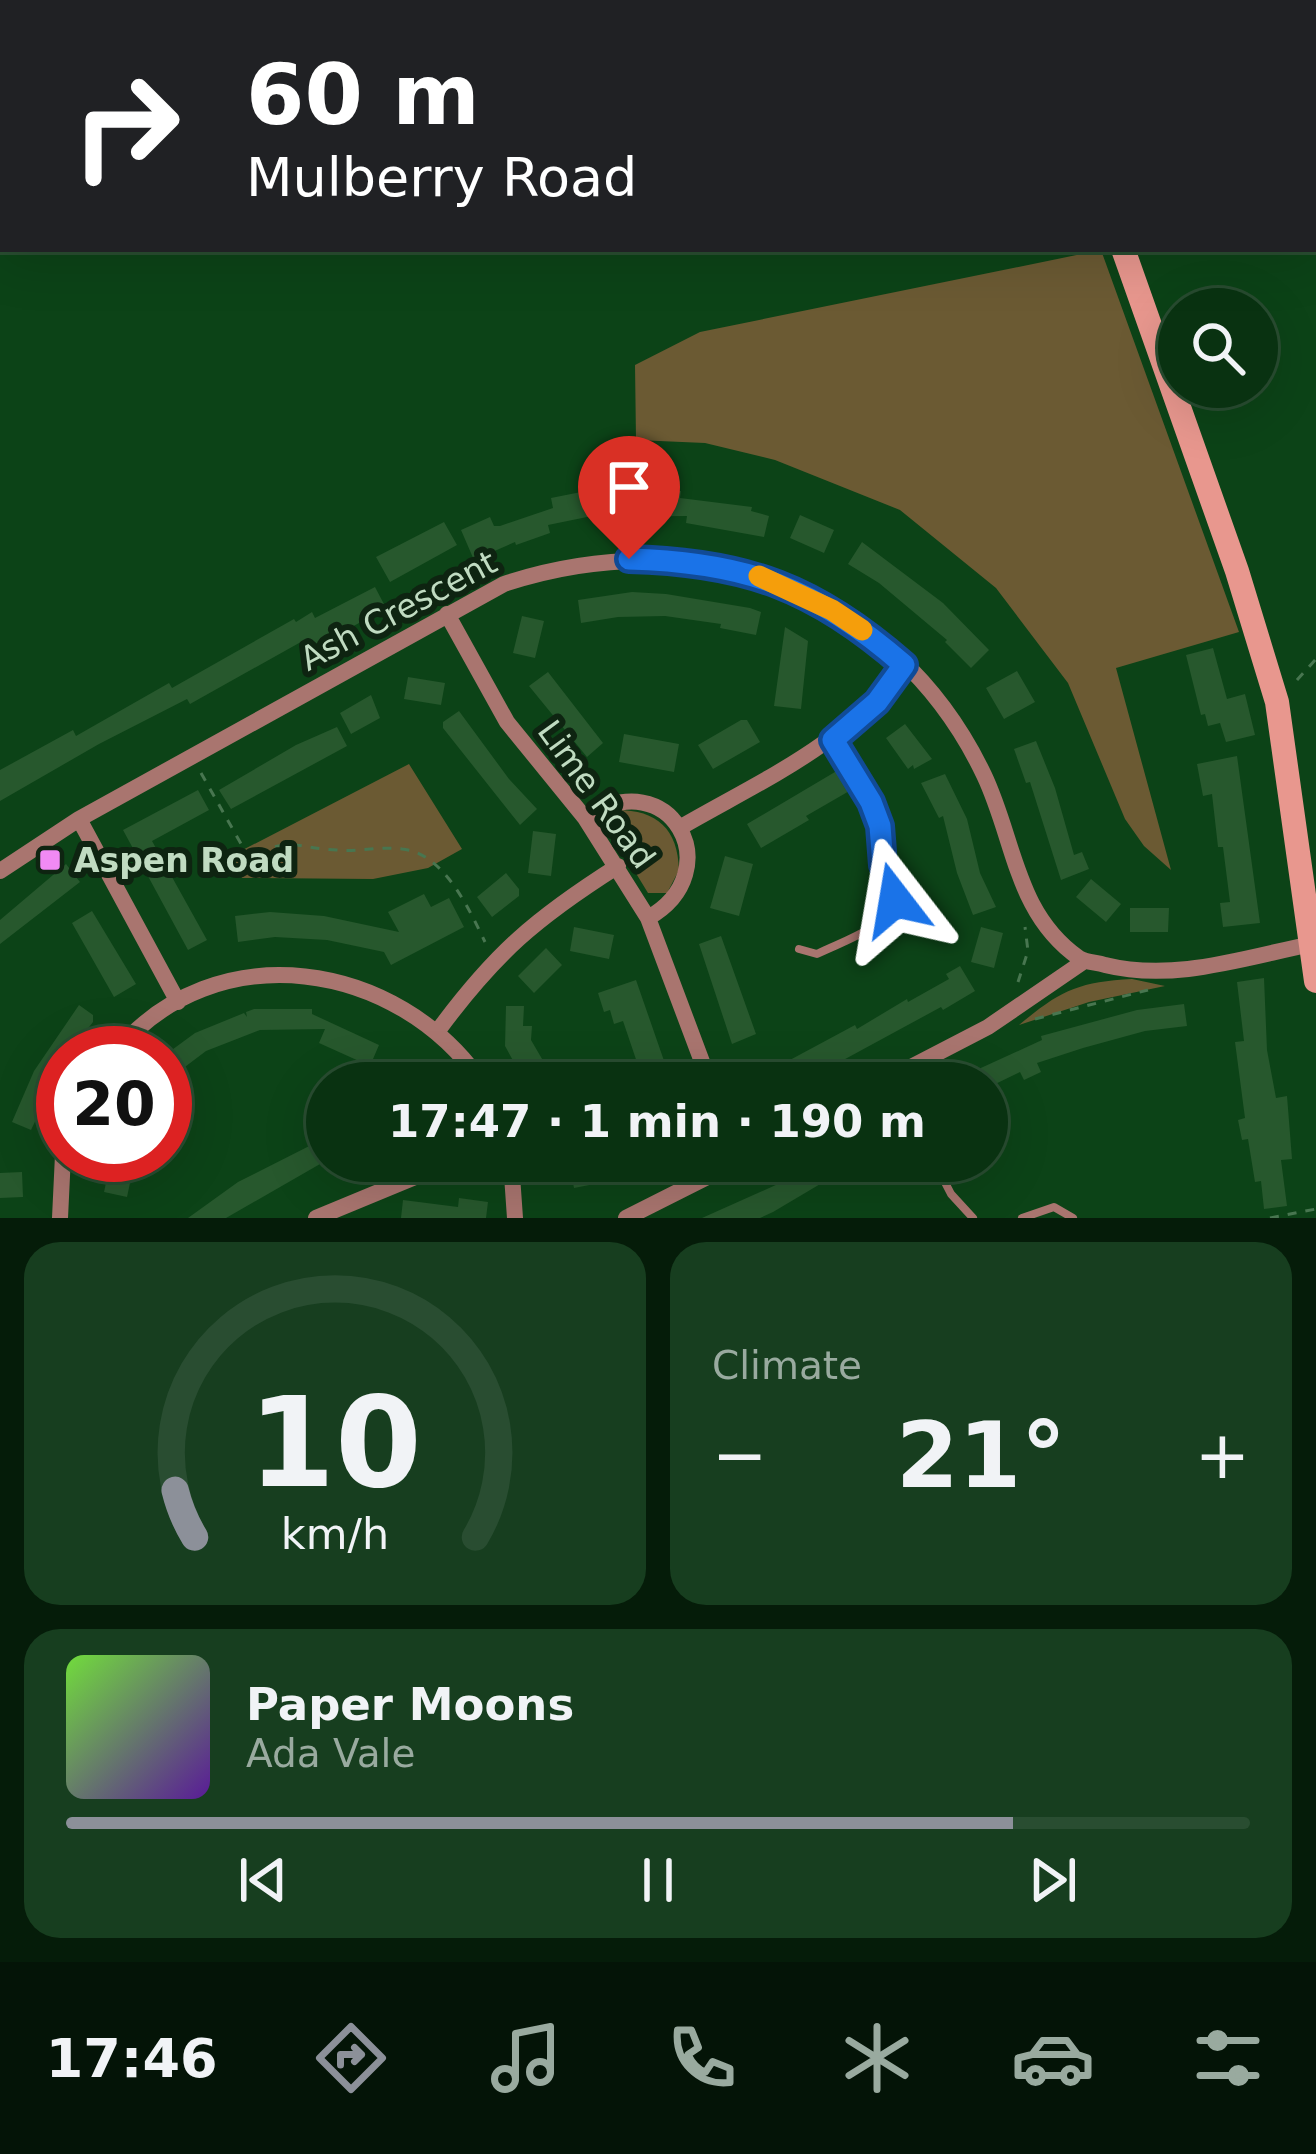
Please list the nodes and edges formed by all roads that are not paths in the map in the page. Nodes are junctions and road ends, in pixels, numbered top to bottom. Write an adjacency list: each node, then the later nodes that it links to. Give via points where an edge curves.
1 (1124, 252): 11 (main road, via 1277,702)
2 (447, 614): 3 (street, Ash Crescent, via 504,584 568,566 629,559 715,564 832,610); 5 (street, Lime Road, via 507,722); 6 (street, Ash Crescent)
3 (904, 665): 4 (street); 13 (street, Ash Crescent, via 971,750 1033,910)
4 (833, 740): 7 (street); 12 (lane, via 871,802 895,900 874,926 818,954)
5 (585, 818): 7 (street, via 622,799 641,800); 8 (street, Lime Road)
6 (79, 819): 9 (street, Ash Crescent); 15 (street)
7 (681, 827): 10 (street, via 687,876)
8 (618, 866): 10 (street, Lime Road); 17 (street, via 494,959)
9 (0, 871)
10 (648, 918): 19 (street, Lime Road)
11 (1312, 944): 13 (street, via 1186,970); 14 (main road)
12 (799, 949)
13 (1083, 962): 20 (street)
14 (1316, 981)
15 (178, 1002): 16 (street); 17 (street, via 245,979 330,977 387,998)
16 (142, 1026)
17 (437, 1032): 18 (street)
18 (463, 1062)
19 (702, 1062)
20 (923, 1062)
21 (62, 1182): 26 (street)
22 (403, 1182): 27 (street)
23 (512, 1182): 28 (street)
24 (697, 1182): 29 (street)
25 (945, 1182): 30 (lane)
26 (60, 1218)
27 (316, 1218)
28 (515, 1218)
29 (626, 1218)
30 (973, 1218)
31 (1022, 1218): 32 (lane, via 1054,1207)
32 (1073, 1218)

